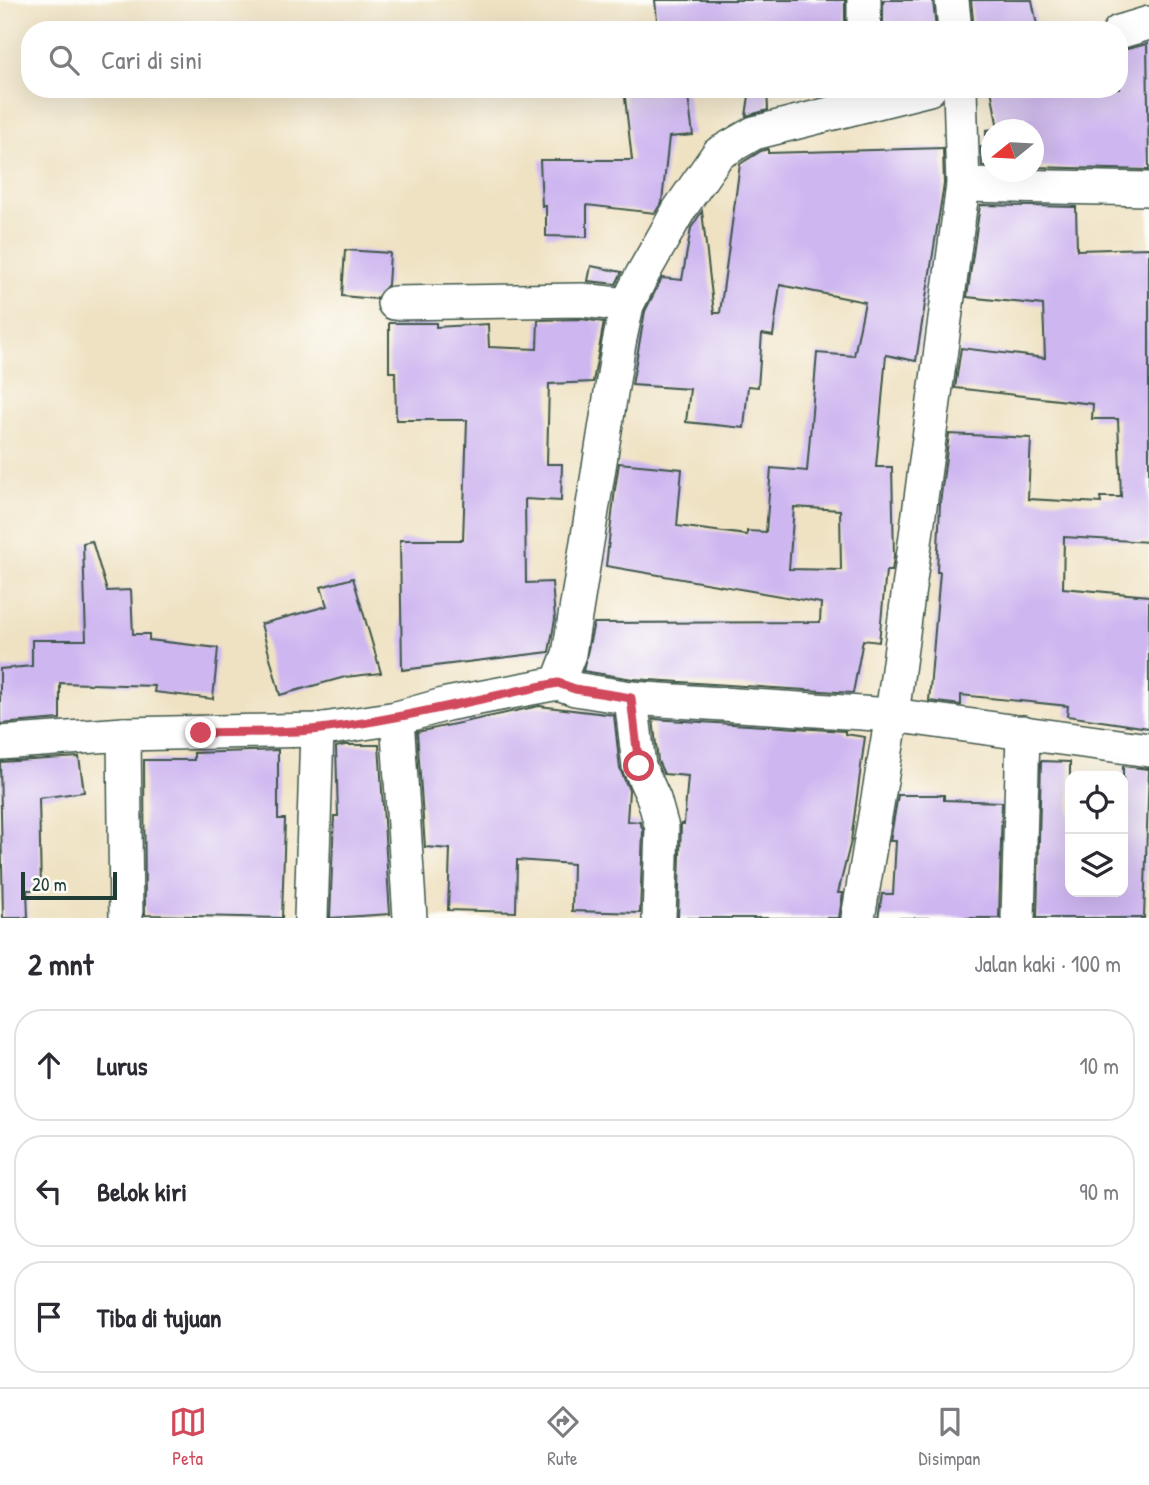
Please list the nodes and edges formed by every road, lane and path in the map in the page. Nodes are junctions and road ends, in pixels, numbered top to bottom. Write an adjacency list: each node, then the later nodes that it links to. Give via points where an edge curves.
1 (864, 0): 3 (street)
2 (952, 0): 4 (street)
3 (864, 21)
4 (954, 21)
5 (1149, 23): 6 (street)
6 (1128, 29)
7 (858, 98): 12 (street, via 754,133 718,154 680,210)
8 (960, 98): 9 (street)
9 (963, 185): 10 (street); 16 (street)
10 (1149, 189)
11 (394, 303): 12 (street, via 582,300)
12 (627, 305): 13 (street, via 569,654)
13 (558, 683): 14 (street); 15 (street)
14 (631, 698): 16 (street); 25 (street, via 639,766 662,828)
15 (421, 711): 17 (street); 24 (street)
16 (892, 715): 18 (street); 26 (street)
17 (317, 730): 19 (street); 23 (street)
18 (1023, 732): 21 (street); 27 (street)
19 (124, 734): 20 (street); 22 (street)
20 (0, 743)
21 (1149, 750)
22 (126, 918)
23 (311, 918)
24 (410, 918)
25 (659, 918)
26 (858, 918)
27 (1018, 918)

